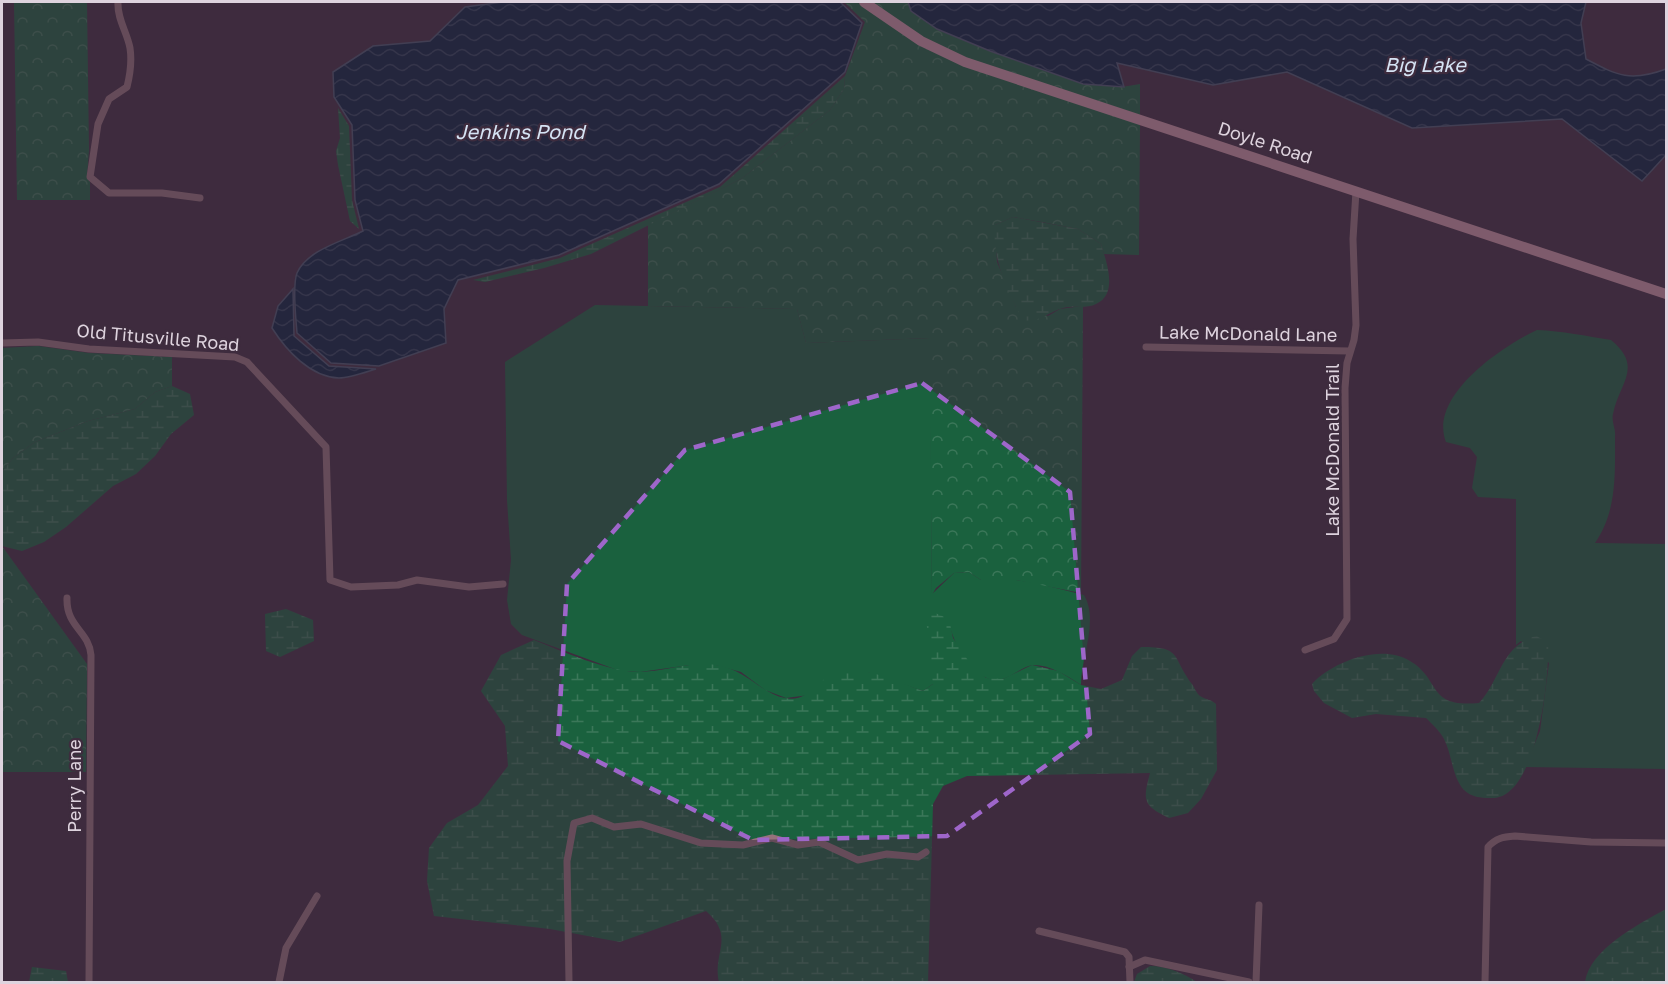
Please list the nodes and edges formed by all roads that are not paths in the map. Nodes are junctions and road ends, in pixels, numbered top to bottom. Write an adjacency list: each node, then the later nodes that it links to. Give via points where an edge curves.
1 (118, 2): 4 (street, via 117,12 130,47 130,71 127,87 109,99 98,124 90,177 108,193)
2 (864, 2): 3 (main road, Doyle Road, via 921,41 965,62)
3 (1356, 191): 5 (main road, Doyle Road); 8 (street, Lake McDonald Trail, via 1356,325)
4 (200, 198)
5 (1666, 294)
6 (2, 344): 9 (street, Old Titusville Road, via 38,342 89,349 235,357 247,362 326,447 330,580 351,587 417,580 469,586)
7 (1146, 347): 8 (street, Lake McDonald Lane)
8 (1349, 351): 11 (street, Lake McDonald Trail, via 1345,388 1347,619 1335,639)
9 (503, 584)
10 (67, 598): 18 (street, Perry Lane, via 67,614 91,655)
11 (1305, 650)
12 (1666, 843): 24 (street, via 1515,836 1493,842 1488,847)
13 (927, 852): 20 (street, via 918,857 887,854 858,860 819,842 798,845 772,838 743,845 701,843 641,824 614,827 592,818 574,823 567,861)
14 (317, 896): 19 (street, via 286,948)
15 (1259, 905): 23 (street)
16 (1039, 932): 17 (street, via 1125,952)
17 (1129, 967): 21 (street); 22 (street, via 1145,960)
18 (89, 982)
19 (279, 982)
20 (569, 982)
21 (1130, 982)
22 (1249, 982)
23 (1256, 982)
24 (1485, 982)

